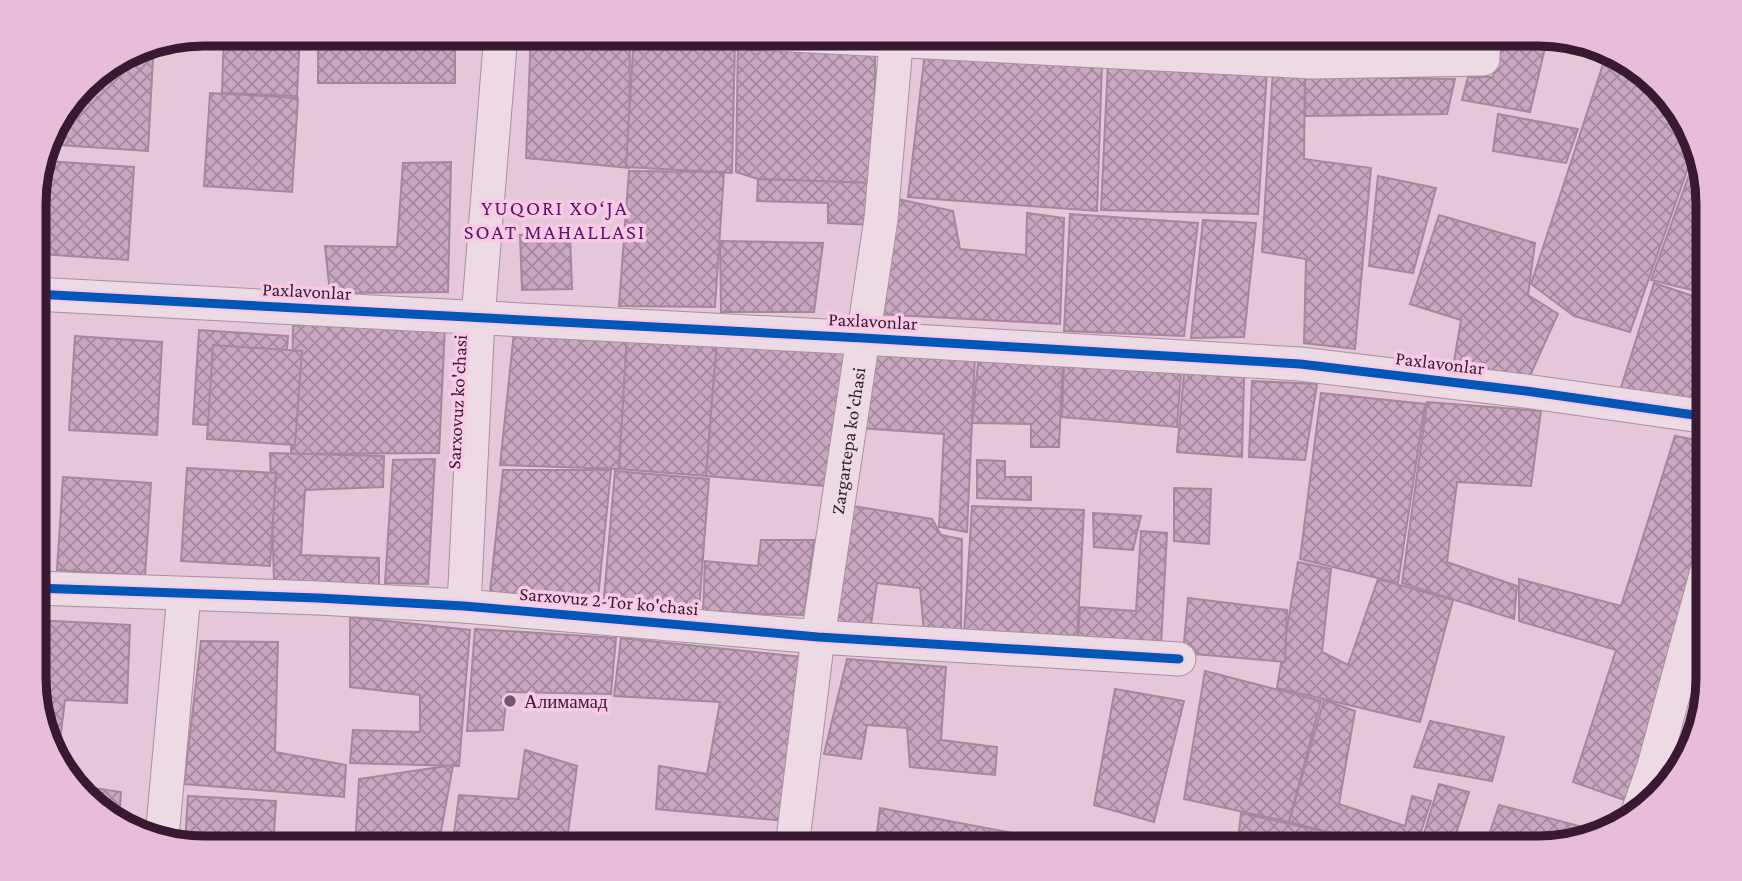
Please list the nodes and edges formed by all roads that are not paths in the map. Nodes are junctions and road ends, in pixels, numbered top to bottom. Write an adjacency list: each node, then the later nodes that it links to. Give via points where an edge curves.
1 (500, 46): 6 (street, Sarxovuz ko'chasi)
2 (896, 46): 7 (street, Zargartepa ko'chasi, via 884,198)
3 (1057, 46): 4 (street, via 1312,62 1482,59)
4 (1483, 46)
5 (46, 295): 6 (street, Paxlavonlar)
6 (478, 318): 7 (street, Paxlavonlar); 11 (street, Sarxovuz ko'chasi)
7 (863, 338): 8 (street, Paxlavonlar, via 1300,364); 13 (street, Zargartepa ko'chasi)
8 (1696, 415)
9 (46, 588): 10 (street, Sarxovuz 2-Tor ko'chasi)
10 (184, 594): 11 (street, Sarxovuz 2-Tor ko'chasi); 16 (street)
11 (464, 606): 13 (street, Sarxovuz 2-Tor ko'chasi)
12 (1696, 611): 15 (street)
13 (818, 637): 14 (street, Sarxovuz 2-Tor ko'chasi); 17 (street, Zargartepa ko'chasi)
14 (1179, 659)
15 (1644, 795)
16 (163, 829)
17 (794, 836)

